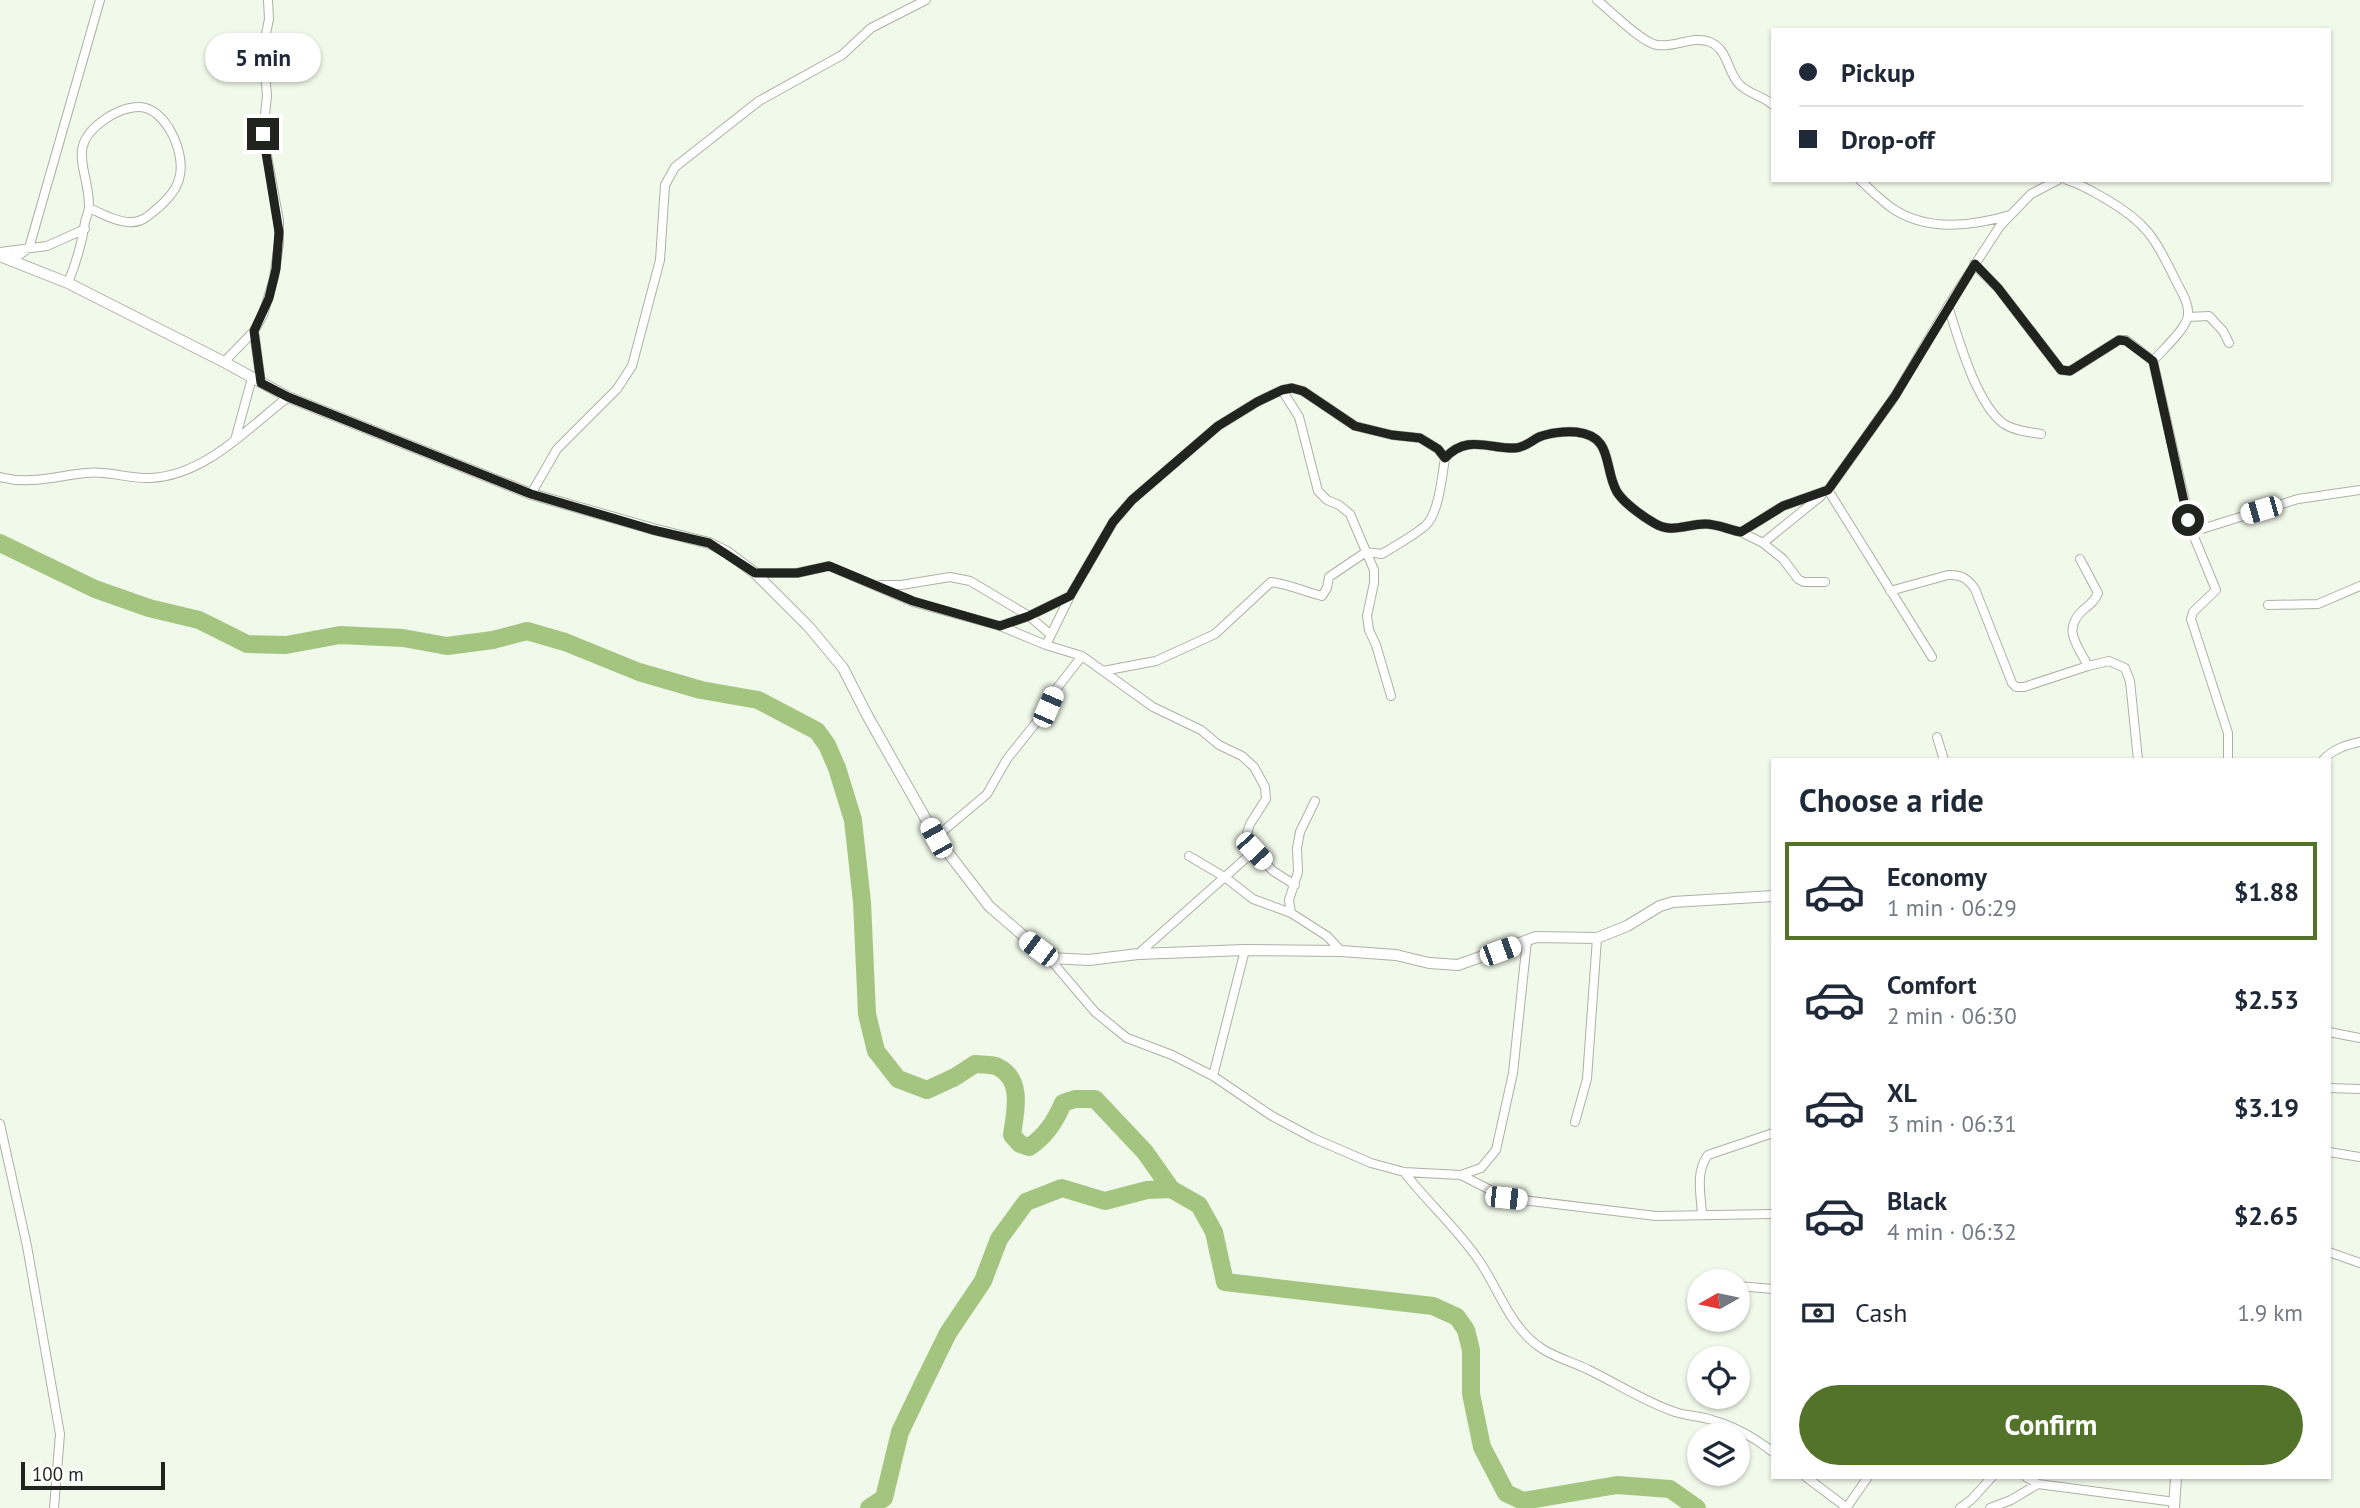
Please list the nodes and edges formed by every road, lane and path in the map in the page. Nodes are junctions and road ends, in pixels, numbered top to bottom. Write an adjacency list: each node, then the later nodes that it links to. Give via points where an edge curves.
1 (100, 0): 12 (street)
2 (268, 0): 19 (street, via 263,134 279,232 269,298)
3 (926, 0): 32 (street, via 872,28 842,55 759,101 676,167 665,185 660,260 632,366 617,389 557,449)
4 (1597, 0): 5 (street, via 1655,45 1697,40 1713,43 1740,85)
5 (1771, 104)
6 (1862, 182): 10 (street, via 1889,206 1919,222 1958,225)
7 (2054, 182): 10 (street, via 2031,194)
8 (2073, 182): 18 (street, via 2128,212 2148,230 2186,303)
9 (89, 208): 9 (street, via 82,158 87,133 122,110 139,107 158,115 179,149 180,178 172,192 138,222 124,222); 11 (street)
10 (2010, 215): 15 (street)
11 (85, 229): 12 (street, via 47,246); 16 (street)
12 (29, 248): 13 (street); 14 (street)
13 (0, 254): 14 (street)
14 (11, 261): 16 (street)
15 (1975, 264): 17 (street); 21 (street, via 2061,370 2070,371 2119,340)
16 (68, 283): 22 (street)
17 (1948, 306): 26 (street, via 1967,363 1988,405 2003,424); 31 (street, via 1895,396)
18 (2188, 317): 20 (street, via 2209,316); 21 (street)
19 (254, 331): 22 (street); 23 (street)
20 (2229, 343)
21 (2153, 361): 33 (street)
22 (224, 362): 23 (street)
23 (256, 380): 25 (street); 27 (street)
24 (1282, 390): 28 (street, via 1303,391 1355,426 1420,438); 36 (street, via 1299,417 1318,491 1350,514); 43 (street, via 1218,426 1132,500 1113,522)
25 (288, 397): 27 (street); 32 (street)
26 (2041, 434)
27 (234, 440): 29 (street, via 179,474 131,478 87,472 28,482)
28 (1445, 458): 34 (street, via 1469,444 1518,448 1541,436 1577,432 1603,444 1618,492 1654,524 1675,528 1718,525); 36 (street, via 1432,517 1425,526 1382,554)
29 (0, 477)
30 (2360, 490): 33 (street, via 2298,499)
31 (1825, 492): 34 (street, via 1783,506); 35 (street); 42 (street)
32 (531, 494): 38 (street, via 709,543)
33 (2192, 531): 58 (street, via 2216,590 2193,612 2191,625 2228,733)
34 (1741, 532): 35 (street)
35 (1763, 543): 39 (street, via 1798,579)
36 (1366, 552): 52 (street, via 1329,577 1322,596 1271,582 1215,634 1156,661); 53 (street, via 1374,570 1369,631)
37 (2080, 559): 51 (street, via 2098,593 2071,626)
38 (755, 573): 40 (street, via 797,573 829,566); 61 (street, via 842,667)
39 (1825, 582)
40 (874, 584): 45 (street, via 950,577 970,581); 46 (street, via 913,601)
41 (2360, 586): 44 (street, via 2318,604)
42 (1890, 591): 50 (street); 51 (street, via 1955,574 1969,580 2016,687)
43 (1070, 596): 45 (street); 47 (street)
44 (2268, 605)
45 (1029, 616): 46 (street); 47 (street)
46 (1000, 626): 48 (street)
47 (1051, 635): 48 (street)
48 (1045, 645): 49 (street)
49 (1082, 656): 52 (street); 61 (street, via 987,794)
50 (1932, 657)
51 (2088, 666): 57 (street, via 2109,661 2125,668)
52 (1103, 671): 62 (street, via 1153,707 1201,730 1254,767 1266,799 1247,833)
53 (1391, 696)
54 (1937, 737): 56 (street)
55 (2360, 742): 59 (street, via 2329,752)
56 (1943, 758)
57 (2138, 758)
58 (2228, 758)
59 (2324, 758)
60 (1315, 801): 65 (street, via 1300,832)
61 (936, 838): 73 (street, via 989,906)
62 (1254, 851): 64 (street); 65 (street, via 1273,872)
63 (1189, 856): 64 (street)
64 (1226, 878): 67 (street, via 1253,898); 72 (street)
65 (1295, 885): 67 (street, via 1289,900)
66 (1771, 896): 68 (street, via 1673,902)
67 (1291, 913): 71 (street, via 1327,936)
68 (1597, 938): 69 (street); 79 (street, via 1587,1079)
69 (1527, 940): 71 (street, via 1458,965); 85 (street, via 1513,1073 1496,1150 1481,1168)
70 (1245, 950): 71 (street); 72 (street); 76 (street)
71 (1340, 951)
72 (1138, 954): 73 (street, via 1089,960)
73 (1049, 958): 76 (street, via 1095,1012 1127,1038)
74 (2331, 1032): 75 (street)
75 (2360, 1038)
76 (1213, 1076): 84 (street, via 1314,1138)
77 (2331, 1088): 78 (street)
78 (2360, 1089)
79 (1575, 1122)
80 (0, 1124): 100 (street, via 60,1434)
81 (1771, 1134): 87 (street, via 1708,1155 1699,1174)
82 (2331, 1152): 83 (street)
83 (2360, 1157)
84 (1404, 1172): 85 (street); 92 (street, via 1458,1233 1521,1332 1539,1347 1649,1403 1712,1419)
85 (1461, 1175): 87 (street, via 1506,1198 1656,1216)
86 (1771, 1214): 87 (street)
87 (1702, 1215)
88 (2331, 1253): 89 (street)
89 (2360, 1263)
90 (1750, 1287): 91 (street)
91 (1771, 1289)
92 (1771, 1451)
93 (1867, 1479): 101 (street)
94 (1990, 1479): 102 (street)
95 (2029, 1479): 98 (street)
96 (2176, 1479): 99 (street)
97 (1815, 1480): 101 (street)
98 (2038, 1484): 99 (street); 103 (street)
99 (2175, 1505)
100 (54, 1508)
101 (1847, 1508)
102 (1960, 1508)
103 (1990, 1508)

